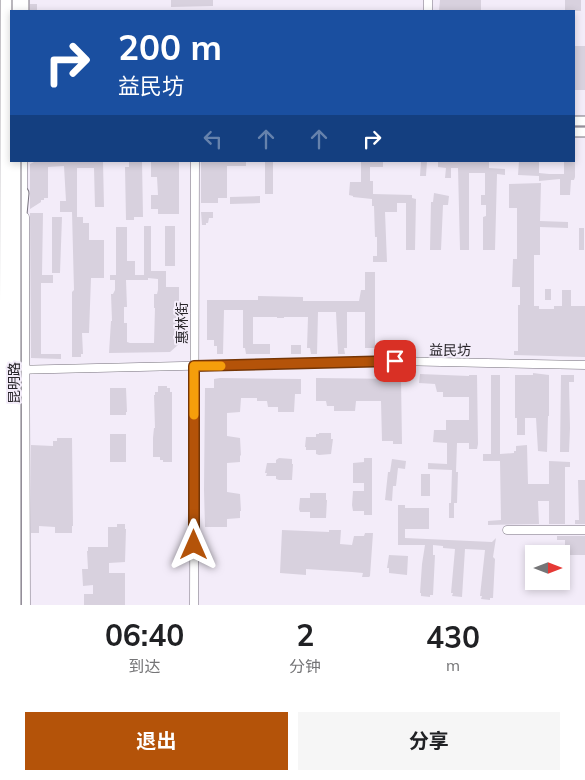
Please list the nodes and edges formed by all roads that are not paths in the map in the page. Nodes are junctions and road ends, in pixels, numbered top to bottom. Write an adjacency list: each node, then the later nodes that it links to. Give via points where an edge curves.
1 (6, 0): 12 (highway, bridge)
2 (15, 162): 13 (highway, bridge)
3 (23, 162): 5 (street, 昆明路)
4 (195, 162): 7 (street, 惠林街)
5 (23, 193): 8 (street, 昆明路, via 26,212); 13 (highway, via 20,225 23,576)
6 (585, 365): 7 (street, 益民坊, via 395,361)
7 (194, 366): 8 (street, 益民坊); 15 (street, 惠林街)
8 (26, 369): 9 (street, 益民坊); 14 (street, 昆明路)
9 (0, 370)
10 (507, 530): 11 (street)
11 (585, 530)
12 (5, 605)
13 (17, 605)
14 (26, 605)
15 (194, 605)

